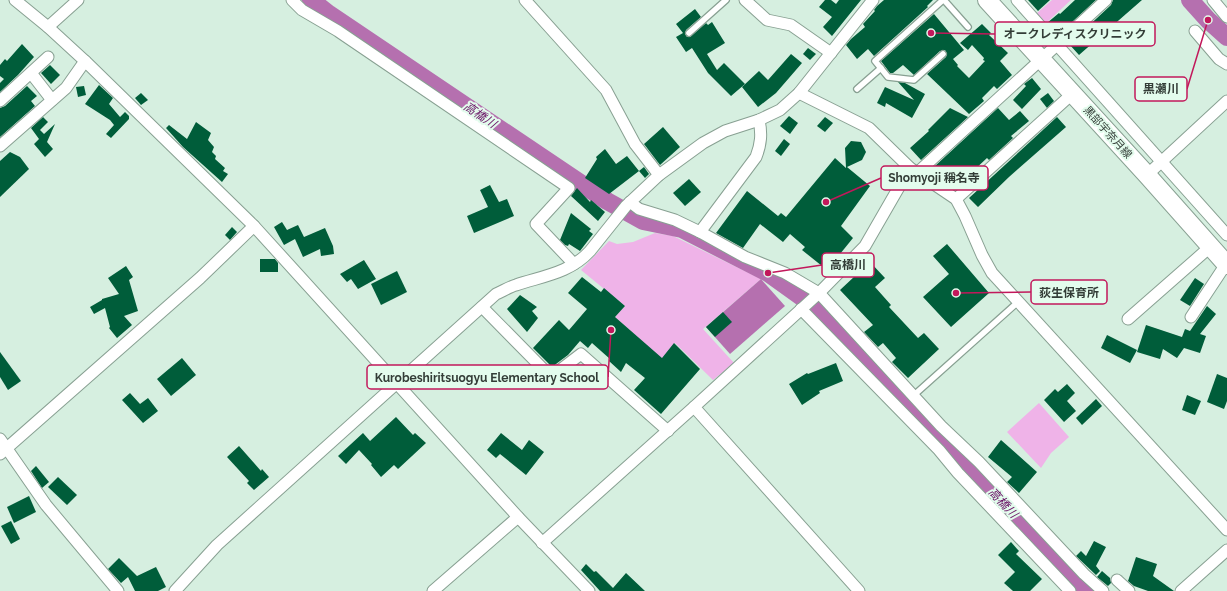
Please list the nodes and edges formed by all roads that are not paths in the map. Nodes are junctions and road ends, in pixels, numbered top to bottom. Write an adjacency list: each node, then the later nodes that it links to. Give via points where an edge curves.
1 (15, 0): 14 (street)
2 (78, 0): 14 (street)
3 (292, 0): 45 (street, via 302,10 338,31 569,188 536,224)
4 (525, 0): 37 (street, via 606,90 635,144)
5 (726, 0): 17 (lane)
6 (745, 0): 19 (street, via 767,20 790,25)
7 (873, 0): 19 (street)
8 (943, 0): 15 (lane); 25 (lane, via 875,61)
9 (987, 0): 22 (main road, 黒部宇奈月線)
10 (1017, 0): 18 (street)
11 (1106, 0): 18 (street)
12 (1213, 0): 13 (street)
13 (1227, 17)
14 (48, 27): 23 (street)
15 (968, 27)
16 (1195, 31): 24 (street, via 1219,59)
17 (689, 33)
18 (1057, 44): 22 (street); 35 (street)
19 (831, 53): 28 (street)
20 (943, 54): 25 (lane, via 914,80 888,77)
21 (48, 58): 26 (street)
22 (1041, 59): 29 (main road, 黒部宇奈月線); 36 (street)
23 (85, 61): 30 (street, via 66,88); 41 (street)
24 (1227, 64)
25 (881, 68): 27 (lane)
26 (31, 73): 30 (street); 32 (street)
27 (858, 89)
28 (799, 93): 33 (street, via 780,110); 36 (street, via 869,128)
29 (1072, 94): 38 (main road, 黒部宇奈月線); 39 (street)
30 (52, 100): 34 (street)
31 (1227, 100): 35 (street)
32 (0, 101)
33 (759, 120): 37 (street, via 725,131 708,140); 42 (street, via 761,146 756,157)
34 (0, 146)
35 (1161, 162): 38 (street); 43 (street)
36 (913, 171): 39 (street); 47 (street, via 865,246)
37 (658, 175): 40 (street)
38 (1147, 175): 44 (main road, 黒部宇奈月線)
39 (956, 198): 48 (street, via 992,273)
40 (630, 202): 42 (street, via 640,209 675,220); 45 (street, via 590,251)
41 (254, 226): 53 (street); 58 (street, via 194,283)
42 (700, 232): 47 (street, via 745,257 785,273)
43 (1227, 235)
44 (1210, 247): 46 (main road, 黒部宇奈月線); 52 (street)
45 (574, 264): 49 (street, via 560,272 514,285 496,294)
46 (1226, 265): 51 (street)
47 (818, 293): 50 (street); 54 (street)
48 (1018, 302): 54 (lane); 60 (street)
49 (482, 307): 53 (street); 56 (street, via 552,377 581,354)
50 (801, 309): 55 (street); 69 (street, via 939,450)
51 (1191, 317)
52 (1128, 320)
53 (398, 384): 59 (street); 65 (street, via 217,545)
54 (913, 396): 70 (street)
55 (694, 407): 56 (street); 68 (street)
56 (668, 431): 61 (street)
57 (0, 438): 58 (street)
58 (3, 451): 64 (street)
59 (518, 517): 61 (street); 66 (street)
60 (1227, 530)
61 (542, 542): 67 (street)
62 (1227, 550): 72 (street)
63 (1117, 580): 71 (street)
64 (118, 591)
65 (176, 591)
66 (433, 591)
67 (589, 591)
68 (859, 591)
69 (1070, 591)
70 (1103, 591)
71 (1129, 591)
72 (1181, 591)

